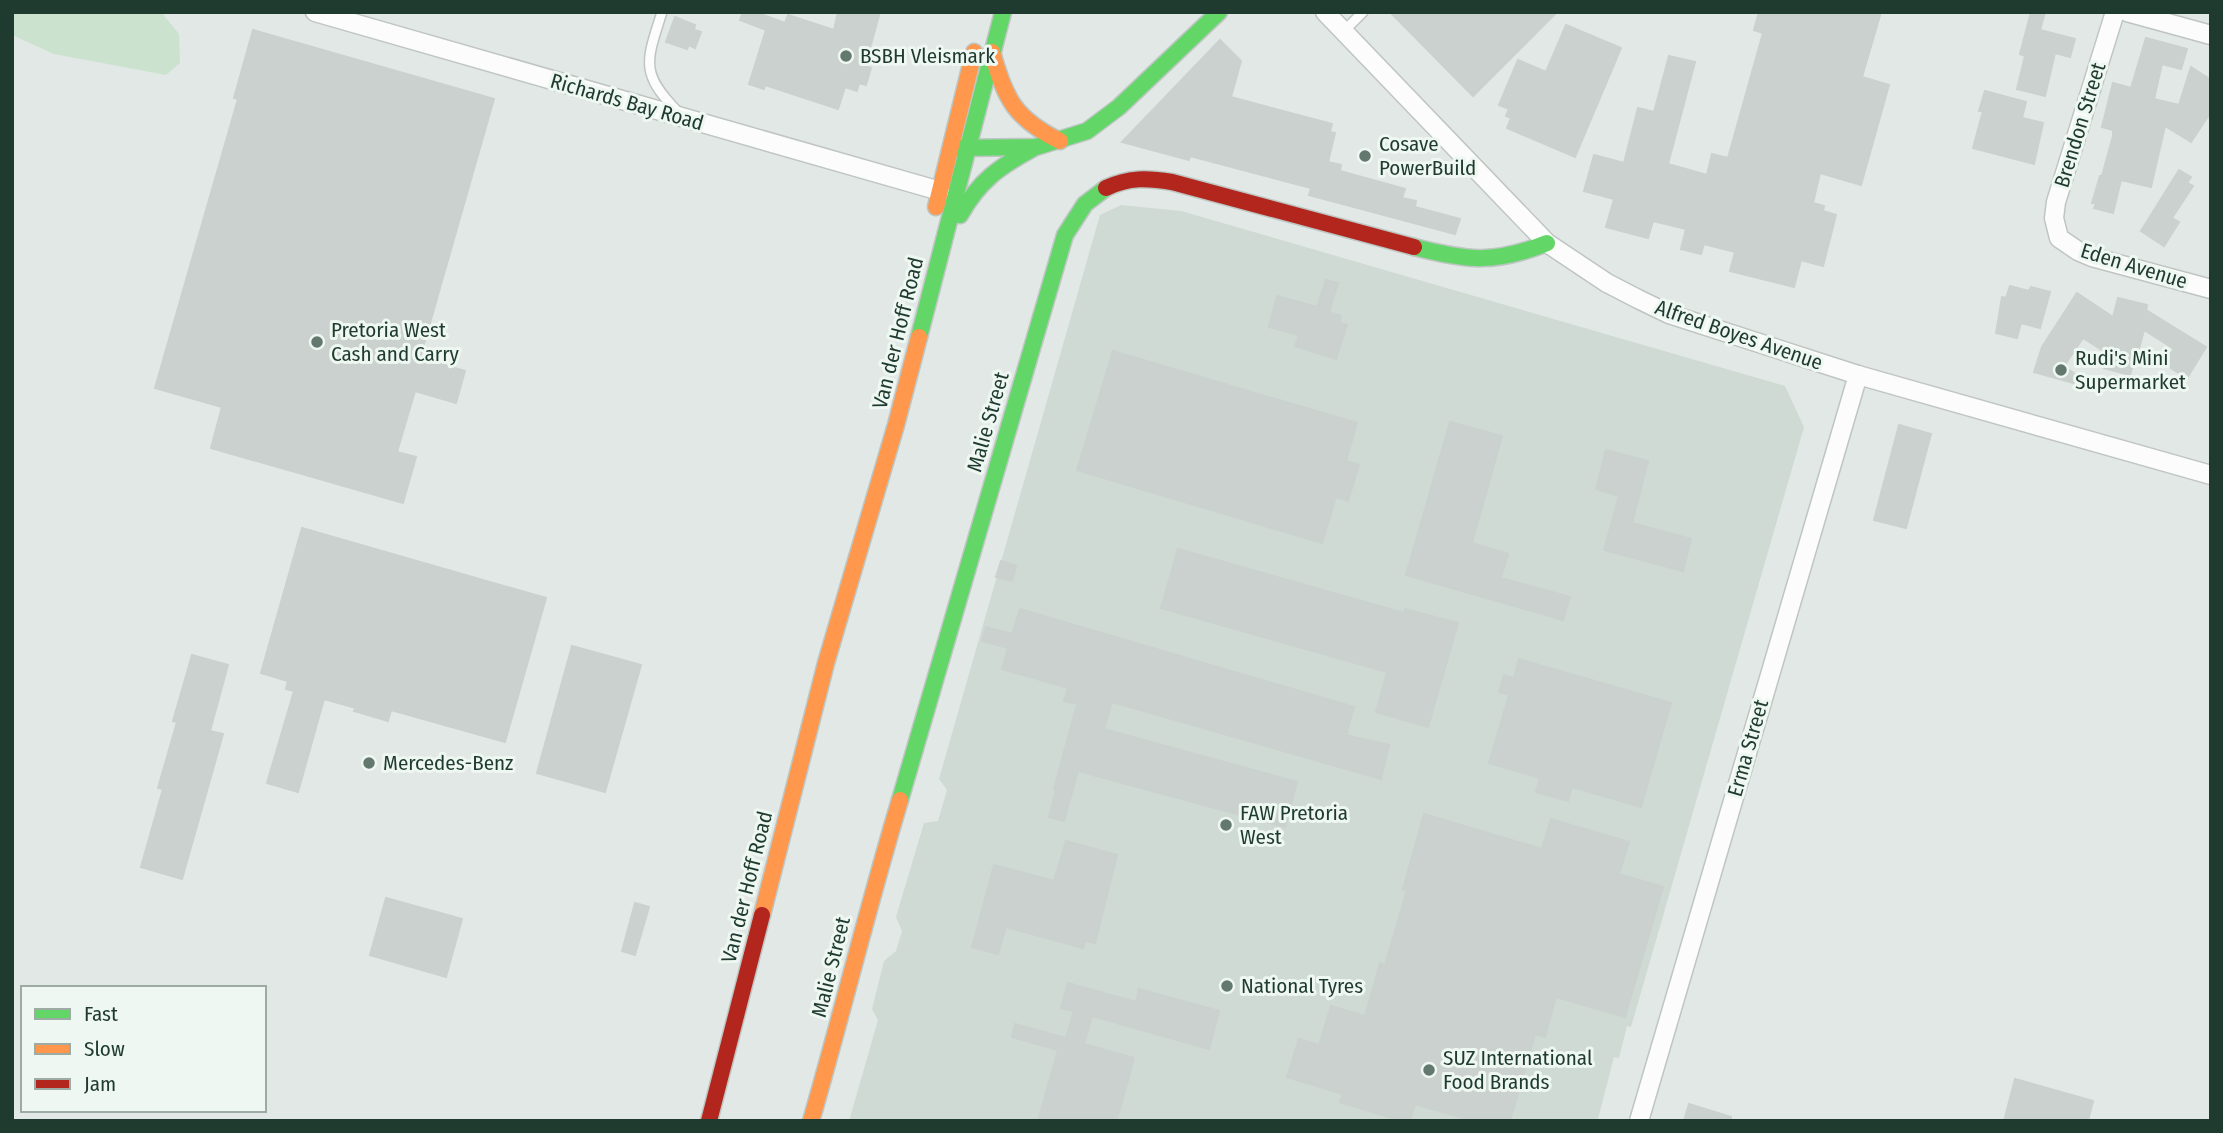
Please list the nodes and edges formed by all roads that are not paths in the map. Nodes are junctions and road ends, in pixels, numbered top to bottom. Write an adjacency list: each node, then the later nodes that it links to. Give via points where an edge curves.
1 (315, 12): 13 (street, Richards Bay Road)
2 (662, 12): 13 (lane, via 648,56 650,73)
3 (1003, 12): 12 (main road, Van der Hoff Road)
4 (1219, 12): 14 (main road, via 1119,107 1087,131)
5 (1325, 12): 9 (street, Alfred Boyes Avenue)
6 (1363, 12): 9 (lane)
7 (2115, 12): 20 (street, Brendon Street, via 2056,202)
8 (2127, 12): 11 (street)
9 (1343, 32): 21 (street, Alfred Boyes Avenue)
10 (980, 33): 16 (main road)
11 (2211, 35)
12 (992, 51): 14 (main road, via 1007,100 1032,126); 17 (main road, Van der Hoff Road)
13 (683, 118): 18 (street, Richards Bay Road)
14 (1060, 141): 15 (main road)
15 (1035, 147): 17 (main road); 22 (main road, via 987,175 970,194)
16 (950, 148): 17 (main road); 18 (main road)
17 (968, 149): 22 (main road, Van der Hoff Road)
18 (940, 191): 19 (main road)
19 (930, 228)
20 (2059, 238): 23 (street, Eden Avenue, via 2092,257)
21 (1547, 243): 24 (street, Alfred Boyes Avenue, via 1607,283 1669,314); 29 (main road, Malie Street, via 1508,259 1482,261 1140,177 1107,186 1072,219 876,879)
22 (932, 283): 27 (main road, Van der Hoff Road)
23 (2211, 289)
24 (1858, 375): 26 (street, Alfred Boyes Avenue); 30 (street, Erma Street)
25 (874, 445): 27 (main road, Van der Hoff Road, via 850,537)
26 (2211, 475)
27 (826, 663): 28 (main road, Van der Hoff Road)
28 (709, 1121)
29 (811, 1121)
30 (1639, 1121)

